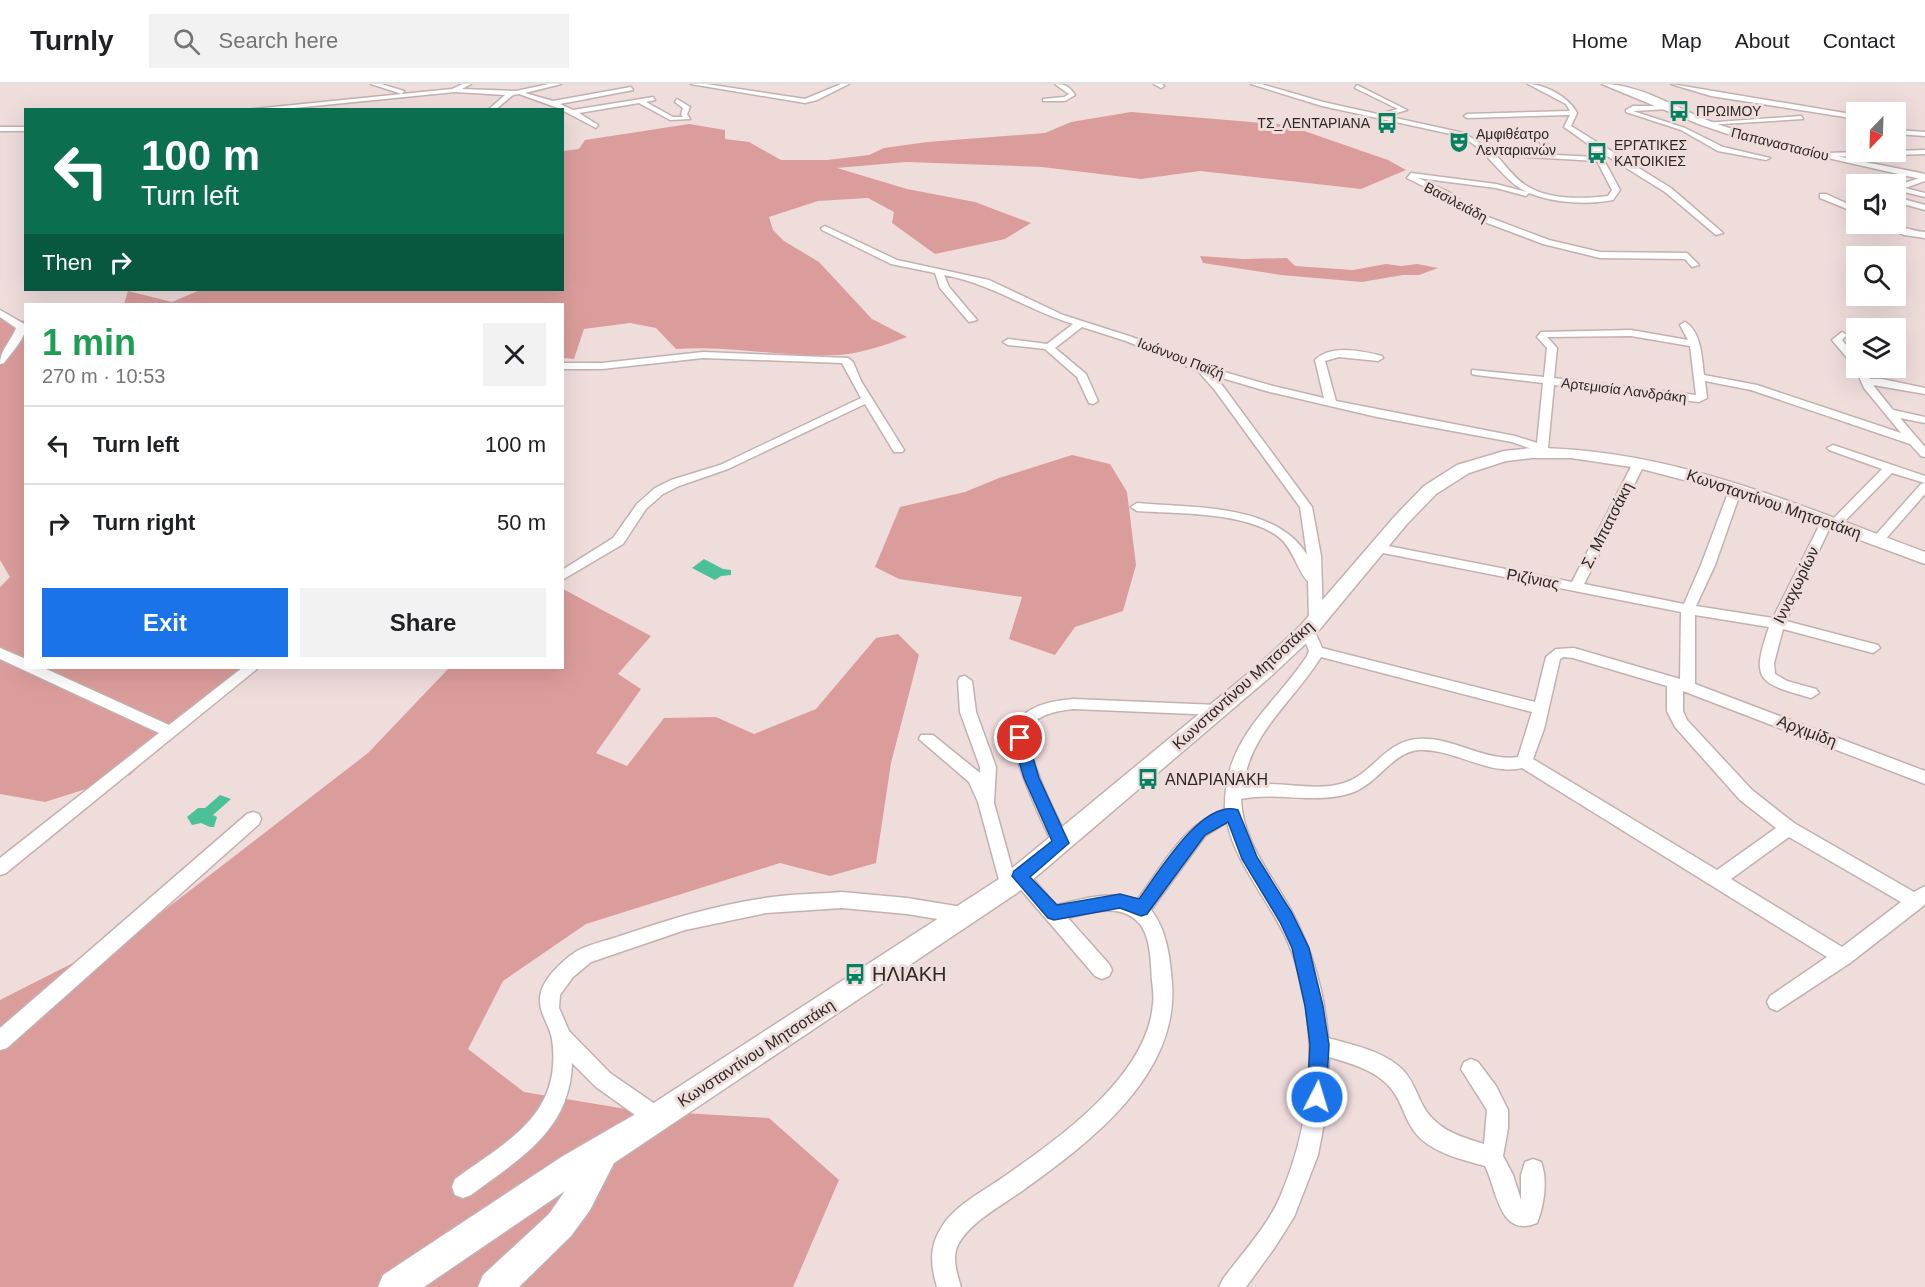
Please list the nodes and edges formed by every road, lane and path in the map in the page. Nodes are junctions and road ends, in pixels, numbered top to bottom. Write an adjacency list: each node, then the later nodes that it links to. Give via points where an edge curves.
1 (374, 84): 15 (street)
2 (468, 84): 13 (street)
3 (558, 84): 14 (street)
4 (694, 84): 5 (street, via 809,101)
5 (846, 84)
6 (1058, 84): 17 (street, via 1072,95)
7 (1254, 84): 31 (street)
8 (1531, 84): 30 (street, via 1569,103)
9 (1606, 84): 21 (main road, Παπαναστασίου)
10 (1674, 84): 26 (street)
11 (1357, 87): 31 (street, via 1404,110)
12 (631, 89): 20 (street)
13 (453, 91): 14 (street); 15 (street)
14 (514, 93): 20 (street); 23 (street)
15 (411, 95): 22 (street)
16 (653, 99): 18 (street)
17 (1045, 100)
18 (640, 101): 27 (street); 29 (street)
19 (677, 101): 27 (street, via 687,107 687,119 672,118)
20 (552, 103): 24 (street)
21 (1670, 107): 38 (main road, Παπαναστασίου); 56 (street, via 1628,111 1683,129 1721,149)
22 (270, 108)
23 (494, 108)
24 (563, 108)
25 (564, 108): 29 (street)
26 (1799, 109): 32 (street); 38 (street, via 1802,121)
27 (655, 110): 28 (street)
28 (644, 111)
29 (572, 112): 36 (street)
30 (1574, 113): 33 (street); 47 (street, via 1567,127)
31 (1373, 115): 51 (street, via 1462,134)
32 (1840, 115): 34 (street); 37 (street)
33 (1467, 116)
34 (1846, 116)
35 (596, 117): 36 (street)
36 (584, 118): 39 (street)
37 (1846, 119)
38 (1706, 123): 54 (main road, Παπαναστασίου)
39 (596, 126)
40 (0, 129): 41 (street)
41 (24, 129)
42 (1906, 133): 44 (street)
43 (1511, 134): 45 (street); 46 (street); 55 (street, via 1537,134)
44 (1925, 134)
45 (1496, 135)
46 (1516, 141)
47 (1591, 143): 57 (street); 68 (street, via 1668,190)
48 (1522, 148): 53 (street)
49 (1906, 151): 50 (street)
50 (1925, 152)
51 (1490, 153): 53 (street); 63 (street, via 1520,186 1560,198)
52 (1846, 154): 54 (street)
53 (1528, 155): 55 (street)
54 (1826, 155): 58 (main road, Παπαναστασίου)
55 (1555, 157): 57 (street)
56 (1766, 158)
57 (1597, 159): 63 (street, via 1616,190 1610,198)
58 (1925, 177): 59 (street)
59 (1906, 184)
60 (1906, 190): 61 (street)
61 (1925, 195)
62 (1823, 196): 65 (street)
63 (1593, 200): 71 (street, Βασιλειάδη, via 1552,200 1496,186 1409,176 1444,193 1477,216 1546,242 1600,255 1687,256)
64 (1906, 202): 66 (street)
65 (1844, 206)
66 (1925, 207)
67 (825, 228): 72 (street, Ιωάννου Παϊζή, via 888,260)
68 (1719, 233)
69 (1906, 233): 70 (street)
70 (1925, 235)
71 (1695, 265)
72 (939, 272): 74 (street, via 945,288); 75 (street, Ιωάννου Παϊζή, via 986,282)
73 (0, 313): 77 (street)
74 (972, 320)
75 (1080, 324): 81 (street); 86 (street, Ιωάννου Παϊζή)
76 (1685, 325): 80 (street)
77 (23, 329): 84 (street)
78 (1842, 335): 82 (street, via 1837,340)
79 (1008, 342): 81 (street)
80 (1695, 344): 88 (street); 90 (street, via 1631,333 1544,334 1542,337 1552,348)
81 (1050, 347): 94 (street, via 1082,376)
82 (1846, 351)
83 (1378, 358): 95 (street, via 1333,354 1322,357)
84 (0, 360)
85 (564, 366): 93 (street, via 602,366 688,355 844,360)
86 (1203, 369): 95 (street, Ιωάννου Παϊζή); 116 (street, via 1306,507 1314,556)
87 (1476, 372): 90 (street, Αρτεμισία Λανδράκη)
88 (1700, 377): 90 (street, Αρτεμισία Λανδράκη, via 1699,399); 98 (street, via 1752,387)
89 (1866, 378): 91 (street)
90 (1549, 381): 102 (street)
91 (1869, 382): 92 (street); 96 (street, via 1868,386)
92 (1925, 391)
93 (867, 399): 101 (street); 114 (street, via 724,467 659,491 641,507 618,541)
94 (1093, 401)
95 (1331, 403): 99 (street, Ιωάννου Παϊζή, via 1474,433)
96 (1889, 413): 97 (street); 98 (street)
97 (1925, 420)
98 (1916, 442): 103 (street)
99 (1507, 446): 102 (main road, Κωνσταντίνου Μητσοτάκη); 112 (main road, Κωνσταντίνου Μητσοτάκη, via 1430,490)
100 (1833, 448): 105 (street)
101 (898, 450)
102 (1545, 451): 104 (main road, Κωνσταντίνου Μητσοτάκη)
103 (1925, 454)
104 (1639, 463): 108 (main road, Κωνσταντίνου Μητσοτάκη); 115 (street, Σ. Μπατσάκη)
105 (1891, 467): 106 (street); 110 (street, Ινναχωρίων)
106 (1925, 480)
107 (1925, 487): 111 (street)
108 (1736, 488): 110 (main road, Κωνσταντίνου Μητσοτάκη); 117 (street)
109 (1137, 507): 116 (street, via 1237,517 1263,524 1290,541 1305,562)
110 (1831, 522): 111 (main road, Κωνσταντίνου Μητσοτάκη); 118 (street, Ινναχωρίων)
111 (1878, 539): 113 (main road, Κωνσταντίνου Μητσοτάκη)
112 (1378, 548): 115 (street, Ριζίνιας); 119 (main road, Κωνσταντίνου Μητσοτάκη)
113 (1925, 558)
114 (564, 575)
115 (1576, 587): 117 (street, Ριζίνιας)
116 (1314, 588): 119 (street)
117 (1688, 609): 118 (street, Ριζίνιας); 127 (street)
118 (1776, 623): 120 (street, Ριζίνιας); 128 (street, Ινναχωρίων, via 1766,670 1769,678)
119 (1312, 625): 121 (street); 130 (main road, Κωνσταντίνου Μητσοτάκη)
120 (1873, 648)
121 (1316, 651): 129 (street); 135 (street, via 1309,666 1247,740)
122 (0, 653): 123 (street)
123 (24, 664)
124 (34, 669): 131 (street)
125 (250, 669): 131 (street)
126 (965, 681): 136 (street, via 968,712 987,767)
127 (1681, 685): 129 (street, Αρχιμίδη, via 1561,652 1552,657); 134 (street, Αρχιμίδη); 139 (street, via 1675,711 1680,723 1746,795)
128 (1810, 693)
129 (1541, 709): 133 (street, Αρχιμίδη)
130 (1218, 710): 140 (main road, Κωνσταντίνου Μητσοτάκη); 140 (street, via 1072,704 1052,706 1025,722 1020,738 1032,778)
131 (169, 731): 141 (street)
132 (927, 739): 136 (street, via 975,777)
133 (1524, 761): 135 (street, via 1511,764 1412,744 1395,750 1371,775 1350,788 1320,793 1261,789); 142 (street)
134 (1925, 778)
135 (1233, 794): 137 (street)
136 (986, 803): 143 (street)
137 (1233, 814): 145 (street, via 1199,831); 153 (street, via 1250,859 1300,948)
138 (253, 819): 152 (street)
139 (1788, 828): 142 (street); 144 (street)
140 (1061, 843): 143 (main road, Κωνσταντίνου Μητσοτάκη)
141 (0, 867)
142 (1718, 879): 148 (street)
143 (1014, 881): 146 (street); 147 (main road, Κωνσταντίνου Μητσοτάκη)
144 (1921, 898): 148 (street)
145 (1141, 909): 146 (street, via 1120,901); 162 (street, via 1151,925 1164,982 1163,1008 1152,1045 1139,1069 1094,1121 985,1204 948,1238 943,1259)
146 (1054, 913): 149 (street)
147 (962, 915): 151 (street, via 842,900 766,905 647,933 585,956 566,971 551,992 549,1008); 155 (main road, Κωνσταντίνου Μητσοτάκη)
148 (1843, 957): 150 (street)
149 (1102, 970)
150 (1777, 1002)
151 (562, 1038): 155 (street, via 603,1080); 159 (street, via 562,1073 556,1101 536,1130)
152 (0, 1041)
153 (1320, 1045): 157 (street, via 1381,1066 1401,1084 1416,1115 1430,1132 1448,1144); 163 (street, via 1311,1142 1287,1209)
154 (1471, 1070): 157 (street, via 1500,1117)
155 (657, 1118): 156 (main road, Κωνσταντίνου Μητσοτάκη)
156 (603, 1152): 160 (main road, Κωνσταντίνου Μητσοτάκη, via 574,1167); 161 (main road, via 560,1226)
157 (1492, 1157): 158 (street, via 1510,1206 1524,1216 1532,1210)
158 (1533, 1170)
159 (463, 1187)
160 (395, 1287)
161 (495, 1287)
162 (949, 1287)
163 (1231, 1287)

